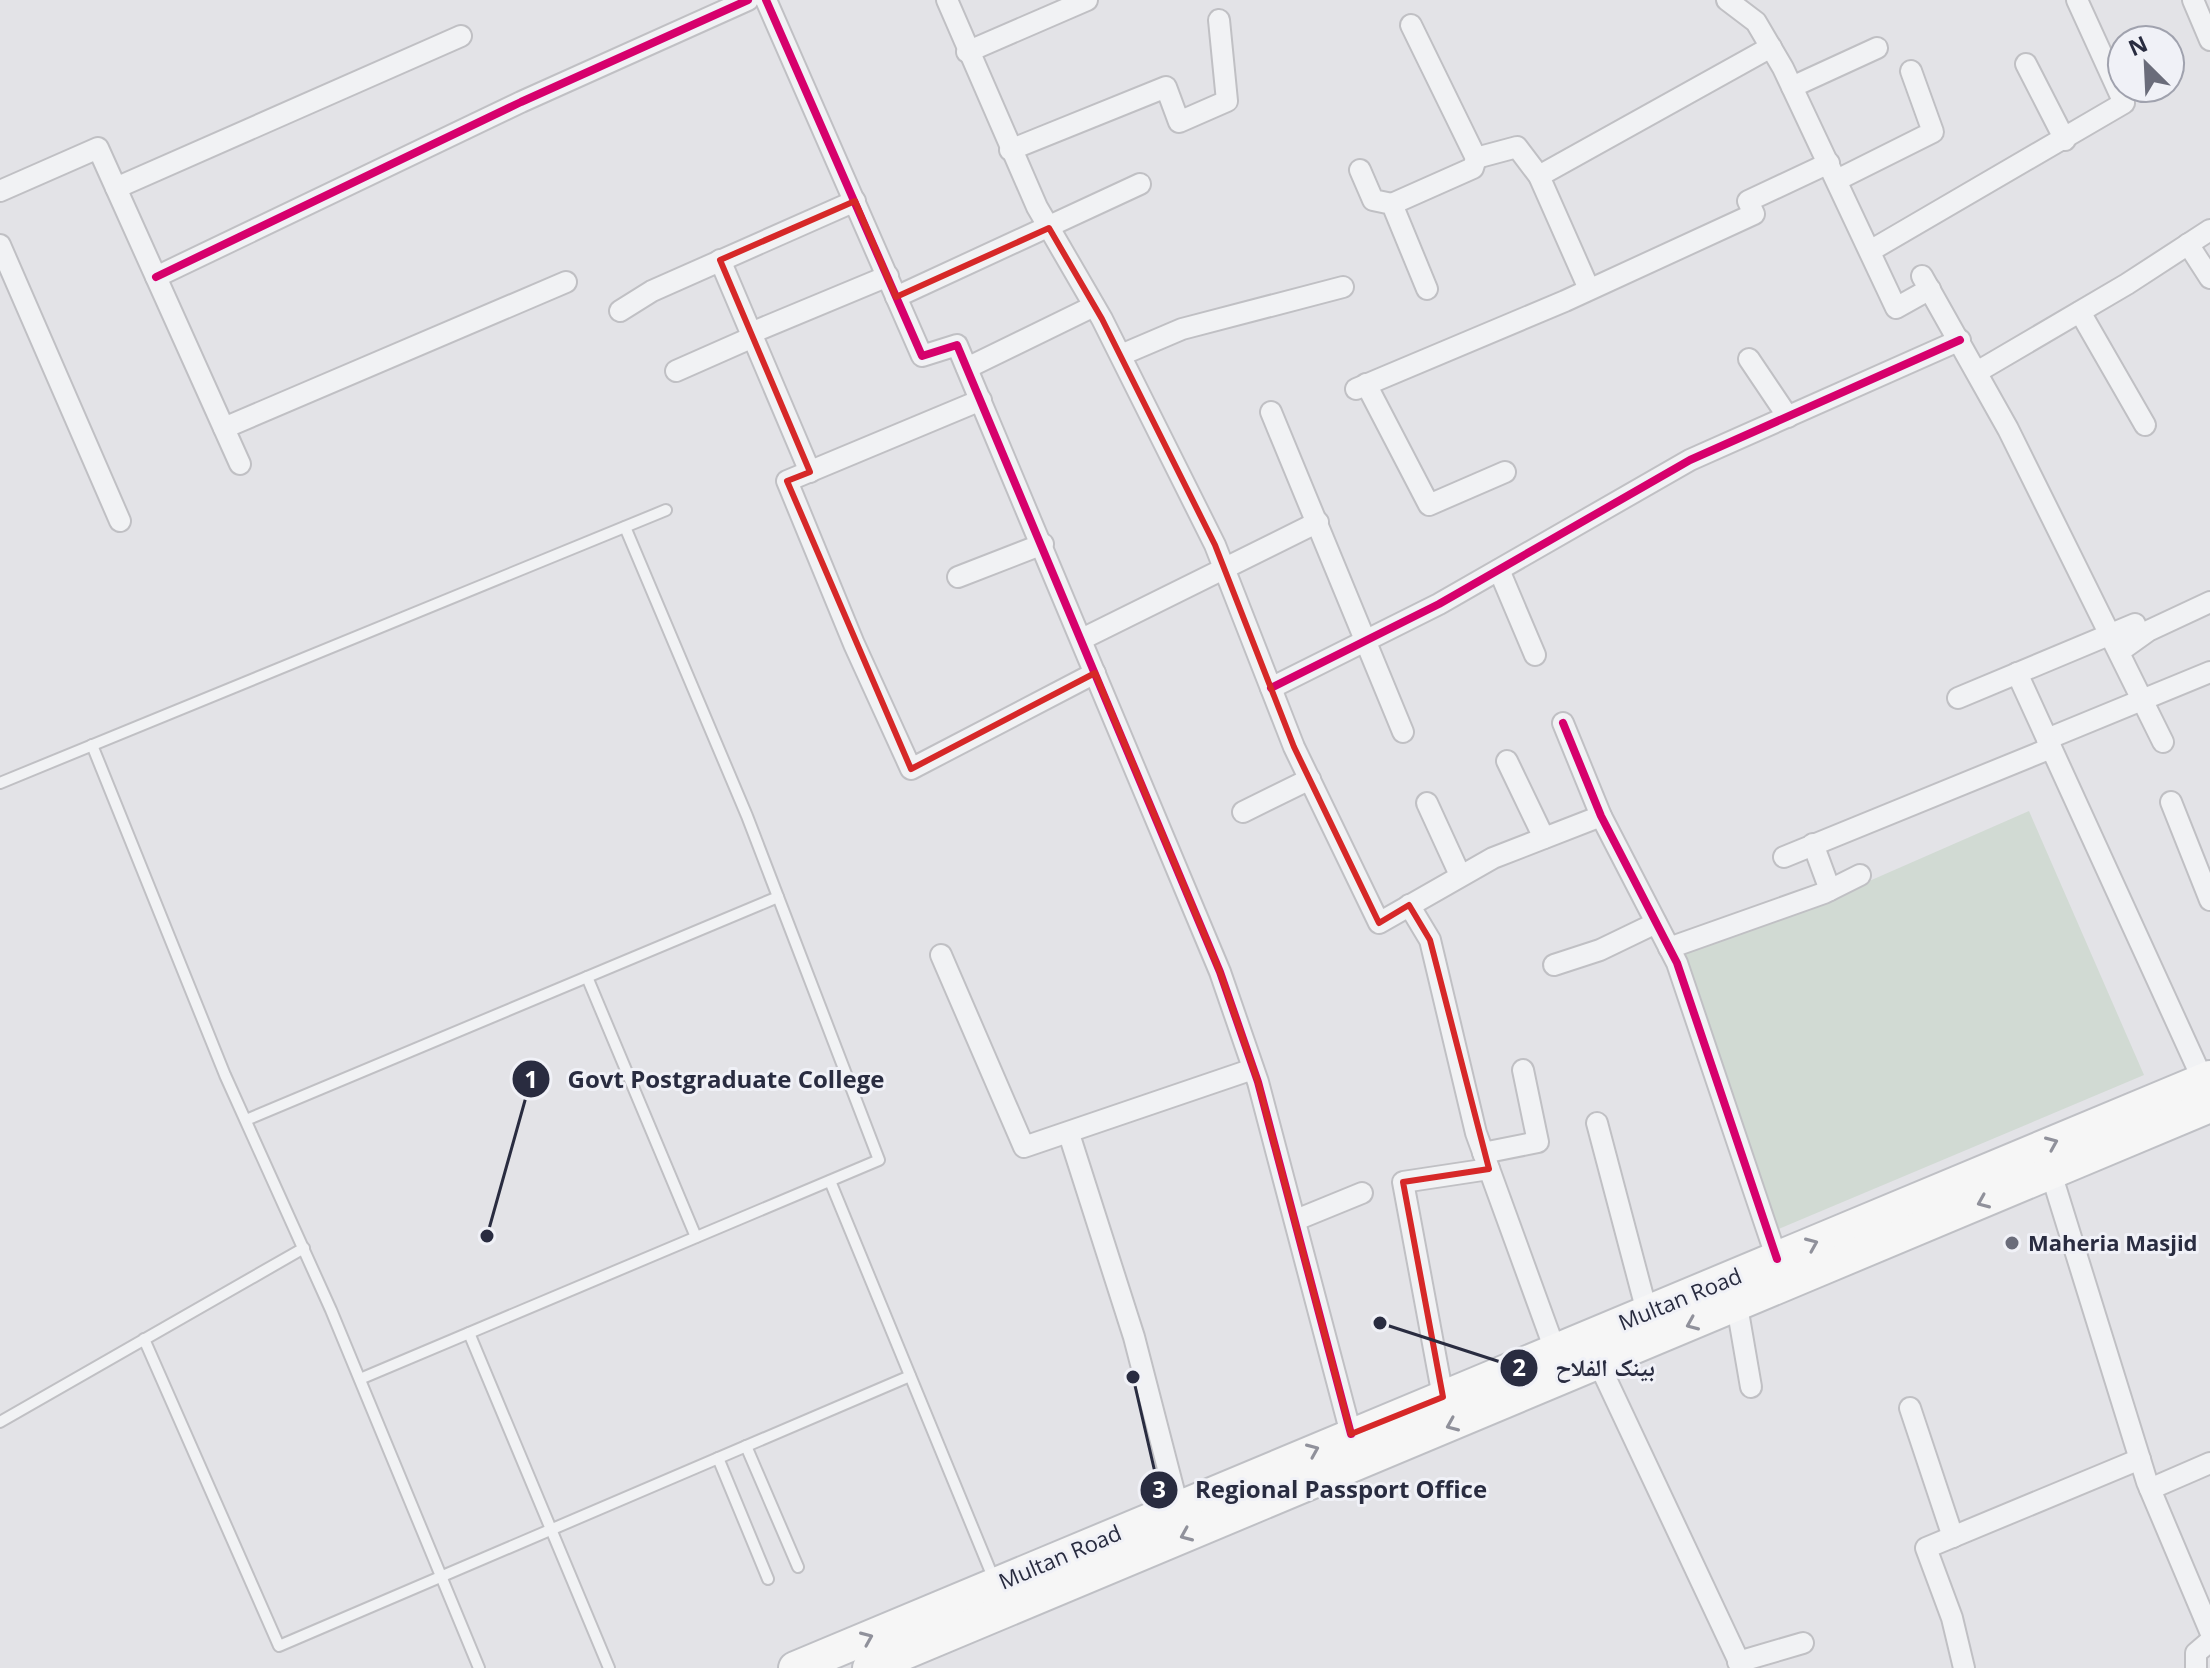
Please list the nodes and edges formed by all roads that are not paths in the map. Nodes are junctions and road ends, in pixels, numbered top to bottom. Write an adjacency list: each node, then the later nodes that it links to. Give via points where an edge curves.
1 (748, 0): 36 (street)
2 (766, 0): 27 (street)
3 (947, 0): 14 (street)
4 (1087, 0): 14 (street)
5 (2077, 0): 18 (street, via 2124,103)
6 (2193, 0): 11 (street)
7 (1737, 2): 12 (street)
8 (1219, 20): 19 (street, via 1227,101 1179,122 1166,87)
9 (1411, 25): 20 (street)
10 (461, 36): 25 (street)
11 (2210, 40)
12 (1771, 47): 17 (street); 23 (street)
13 (1877, 48): 17 (street)
14 (967, 52): 19 (street)
15 (2026, 64): 18 (street)
16 (1911, 71): 22 (street, via 1933,132)
17 (1792, 87): 22 (street)
18 (2065, 140): 33 (street)
19 (1010, 150): 29 (street)
20 (1476, 158): 23 (street, via 1517,147); 28 (street, via 1473,168)
21 (1360, 170): 28 (street, via 1373,200)
22 (1833, 171): 33 (street); 41 (street, via 1748,201 1754,214)
23 (1539, 176): 41 (street)
24 (1140, 184): 29 (street)
25 (116, 188): 26 (street, via 98,148); 36 (street)
26 (0, 191)
27 (855, 201): 34 (street); 35 (street)
28 (1392, 204): 40 (street)
29 (1049, 228): 42 (street); 43 (street)
30 (2210, 230): 31 (street)
31 (2188, 244): 37 (street); 45 (street)
32 (0, 245): 62 (street)
33 (1870, 251): 47 (street, via 1896,308 1926,282)
34 (720, 260): 44 (street); 46 (street)
35 (888, 276): 42 (street); 46 (street)
36 (156, 277): 57 (street)
37 (2210, 278)
38 (566, 282): 57 (street)
39 (1343, 287): 48 (street, via 1182,329)
40 (1427, 289)
41 (1589, 289): 60 (street, via 1361,386 1429,505)
42 (896, 297): 50 (street, via 922,356 957,345)
43 (1094, 306): 48 (street); 50 (street)
44 (620, 311)
45 (2080, 312): 52 (street); 56 (street)
46 (752, 335): 51 (street); 59 (street)
47 (1960, 340): 52 (street); 55 (street)
48 (1121, 355): 66 (street)
49 (1749, 359): 55 (street)
50 (967, 368): 53 (street)
51 (676, 371)
52 (1977, 372): 73 (street)
53 (981, 400): 59 (street); 65 (street)
54 (1271, 412): 63 (street)
55 (1788, 417): 67 (street, via 1690,460)
56 (2145, 425)
57 (224, 428): 58 (street)
58 (240, 464)
59 (810, 472): 76 (street, via 787,481 911,769)
60 (1505, 472)
61 (666, 510): 64 (lane)
62 (120, 521)
63 (1318, 522): 66 (street); 72 (street)
64 (625, 527): 85 (lane); 99 (lane)
65 (1043, 544): 68 (street); 71 (street)
66 (1224, 568): 71 (street); 78 (street)
67 (1499, 570): 72 (street); 74 (street)
68 (958, 577)
69 (2210, 602): 73 (street)
70 (2135, 624): 73 (street)
71 (1082, 639): 76 (street)
72 (1365, 640): 78 (street); 82 (street)
73 (2116, 643): 77 (street); 80 (street)
74 (1535, 655)
75 (2210, 672): 80 (street)
76 (1095, 673): 107 (street, via 1220,972)
77 (2017, 673): 79 (street); 84 (street)
78 (1271, 688): 87 (street)
79 (1958, 698)
80 (2144, 699): 83 (street); 84 (street)
81 (1563, 723): 92 (street)
82 (1403, 732)
83 (2163, 742)
84 (2049, 744): 94 (street); 109 (street)
85 (92, 745): 88 (lane); 110 (lane)
86 (1507, 761): 93 (street)
87 (1310, 779): 91 (street); 101 (street, via 1379,923)
88 (0, 783)
89 (2171, 802): 100 (street)
90 (1427, 803): 96 (street)
91 (1243, 812)
92 (1601, 816): 93 (street); 102 (street)
93 (1544, 838): 96 (street)
94 (1813, 844): 95 (street); 98 (street)
95 (1784, 857)
96 (1460, 875): 101 (street)
97 (1860, 875): 98 (street)
98 (1830, 890): 103 (street)
99 (778, 897): 106 (lane); 115 (lane, via 879,1160)
100 (2210, 900)
101 (1409, 905): 113 (street, via 1430,940)
102 (1656, 923): 103 (street); 105 (street)
103 (1669, 948): 120 (street, via 1703,1032)
104 (941, 955): 112 (street, via 1024,1147)
105 (1554, 965)
106 (587, 977): 110 (lane); 118 (lane)
107 (1253, 1069): 112 (street); 117 (street)
108 (1523, 1070): 113 (street, via 1538,1142)
109 (2208, 1088): 114 (main road, Multan Road); 120 (main road, Multan Road, one-way to 109)
110 (246, 1120): 119 (lane)
111 (1597, 1123): 122 (street)
112 (1069, 1134): 139 (street, via 1134,1337)
113 (1486, 1161): 125 (street); 130 (street, via 1403,1182)
114 (2051, 1173): 121 (main road, Multan Road, one-way to 121); 136 (street)
115 (830, 1181): 118 (lane); 127 (lane)
116 (1362, 1193): 117 (street)
117 (1296, 1220): 133 (street)
118 (696, 1237): 123 (lane)
119 (304, 1248): 124 (lane); 128 (lane)
120 (1777, 1259): 122 (main road, Multan Road)
121 (1737, 1306): 126 (main road, Multan Road, one-way to 126); 129 (street)
122 (1647, 1312): 125 (main road, Multan Road)
123 (469, 1333): 128 (lane); 140 (lane)
124 (144, 1339): 132 (lane); 143 (lane, via 279,1646)
125 (1555, 1350): 130 (main road, Multan Road)
126 (1599, 1364): 149 (street); 153 (main road, Multan Road, one-way to 153)
127 (910, 1376): 134 (lane); 145 (lane)
128 (360, 1379): 143 (lane)
129 (1751, 1387)
130 (1443, 1397): 133 (main road, Multan Road)
131 (1910, 1408): 141 (street)
132 (0, 1422)
133 (1351, 1434): 139 (main road, Multan Road, one-way to 133)
134 (746, 1446): 135 (lane); 142 (lane)
135 (718, 1458): 140 (lane); 144 (lane)
136 (2140, 1459): 138 (street); 141 (street)
137 (2210, 1463): 138 (street)
138 (2150, 1489): 146 (street)
139 (1178, 1507): 145 (main road, Multan Road)
140 (551, 1530): 143 (lane); 151 (lane)
141 (1953, 1537): 154 (street, via 1926,1548)
142 (798, 1567)
143 (441, 1576): 150 (lane)
144 (768, 1579)
145 (995, 1584): 152 (main road, Multan Road, one-way to 145)
146 (2210, 1631)
147 (2210, 1641): 155 (street, via 2196,1653)
148 (1803, 1643): 149 (street)
149 (1740, 1665)
150 (479, 1668)
151 (609, 1668)
152 (795, 1668)
153 (869, 1668)
154 (1964, 1668)
155 (2196, 1668)

